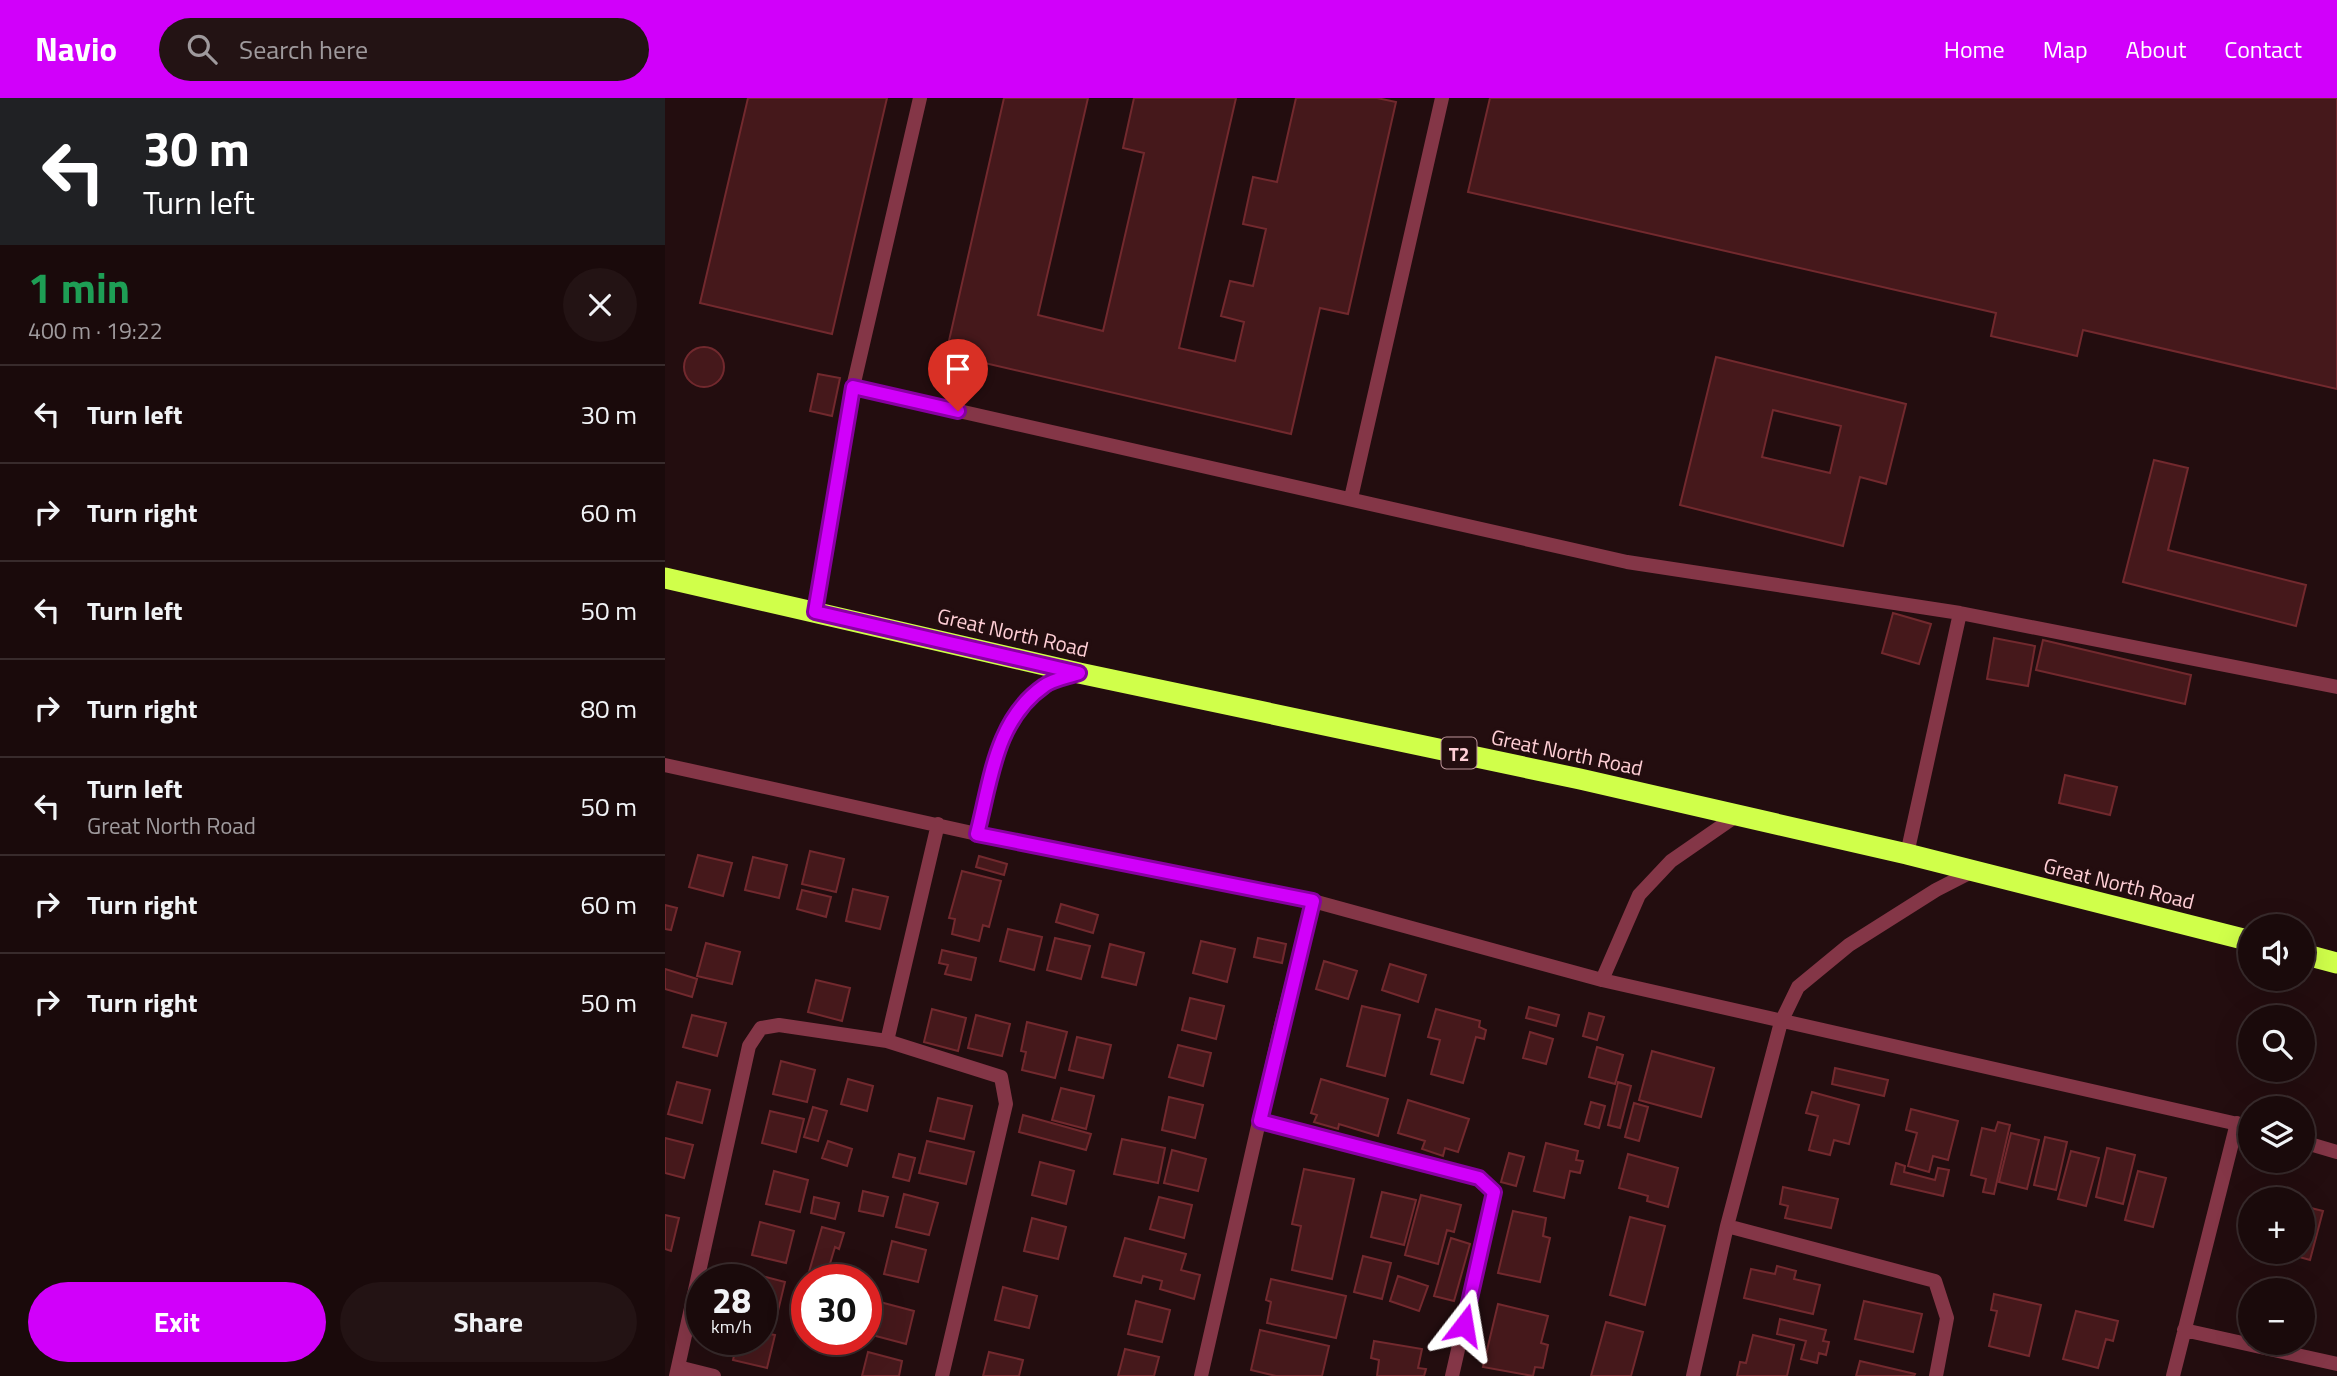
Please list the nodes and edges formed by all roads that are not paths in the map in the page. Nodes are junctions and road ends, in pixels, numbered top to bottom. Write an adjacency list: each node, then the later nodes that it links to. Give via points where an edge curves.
1 (920, 98): 3 (street)
2 (1442, 98): 4 (street)
3 (853, 387): 4 (street); 6 (street)
4 (1351, 498): 7 (street, via 1627,562)
5 (665, 578): 6 (highway, Great North Road / T2)
6 (815, 612): 8 (highway, Great North Road / T2)
7 (1960, 612): 9 (street); 14 (street)
8 (1079, 673): 11 (highway, Great North Road / T2); 13 (street, via 1046,684 1022,704 1004,729)
9 (2337, 687)
10 (665, 765): 12 (street)
11 (1736, 816): 14 (highway, Great North Road / T2); 20 (street, via 1671,861 1639,895)
12 (938, 824): 13 (street); 22 (street)
13 (977, 834): 16 (street)
14 (1907, 854): 15 (highway, Great North Road / T2)
15 (1973, 872): 17 (highway, Great North Road / T2); 21 (street, via 1849,945 1798,987)
16 (1313, 901): 20 (street); 23 (street)
17 (2238, 938)
18 (2315, 957): 19 (highway)
19 (2337, 963)
20 (1602, 980): 21 (street)
21 (1781, 1022): 24 (street); 28 (street)
22 (887, 1041): 31 (street, via 779,1025 761,1028 749,1046); 33 (street, via 1001,1077 1006,1104)
23 (1260, 1121): 34 (street); 35 (street, via 1479,1178 1494,1192)
24 (2238, 1124)
25 (2238, 1142): 29 (street)
26 (2315, 1146): 27 (street)
27 (2337, 1152)
28 (1727, 1226): 36 (street); 37 (street, via 1935,1281 1947,1318)
29 (2184, 1330): 30 (street); 38 (street)
30 (2337, 1364)
31 (677, 1371): 32 (street)
32 (714, 1376)
33 (941, 1376)
34 (1201, 1376)
35 (1452, 1376)
36 (1693, 1376)
37 (1936, 1376)
38 (2173, 1376)

